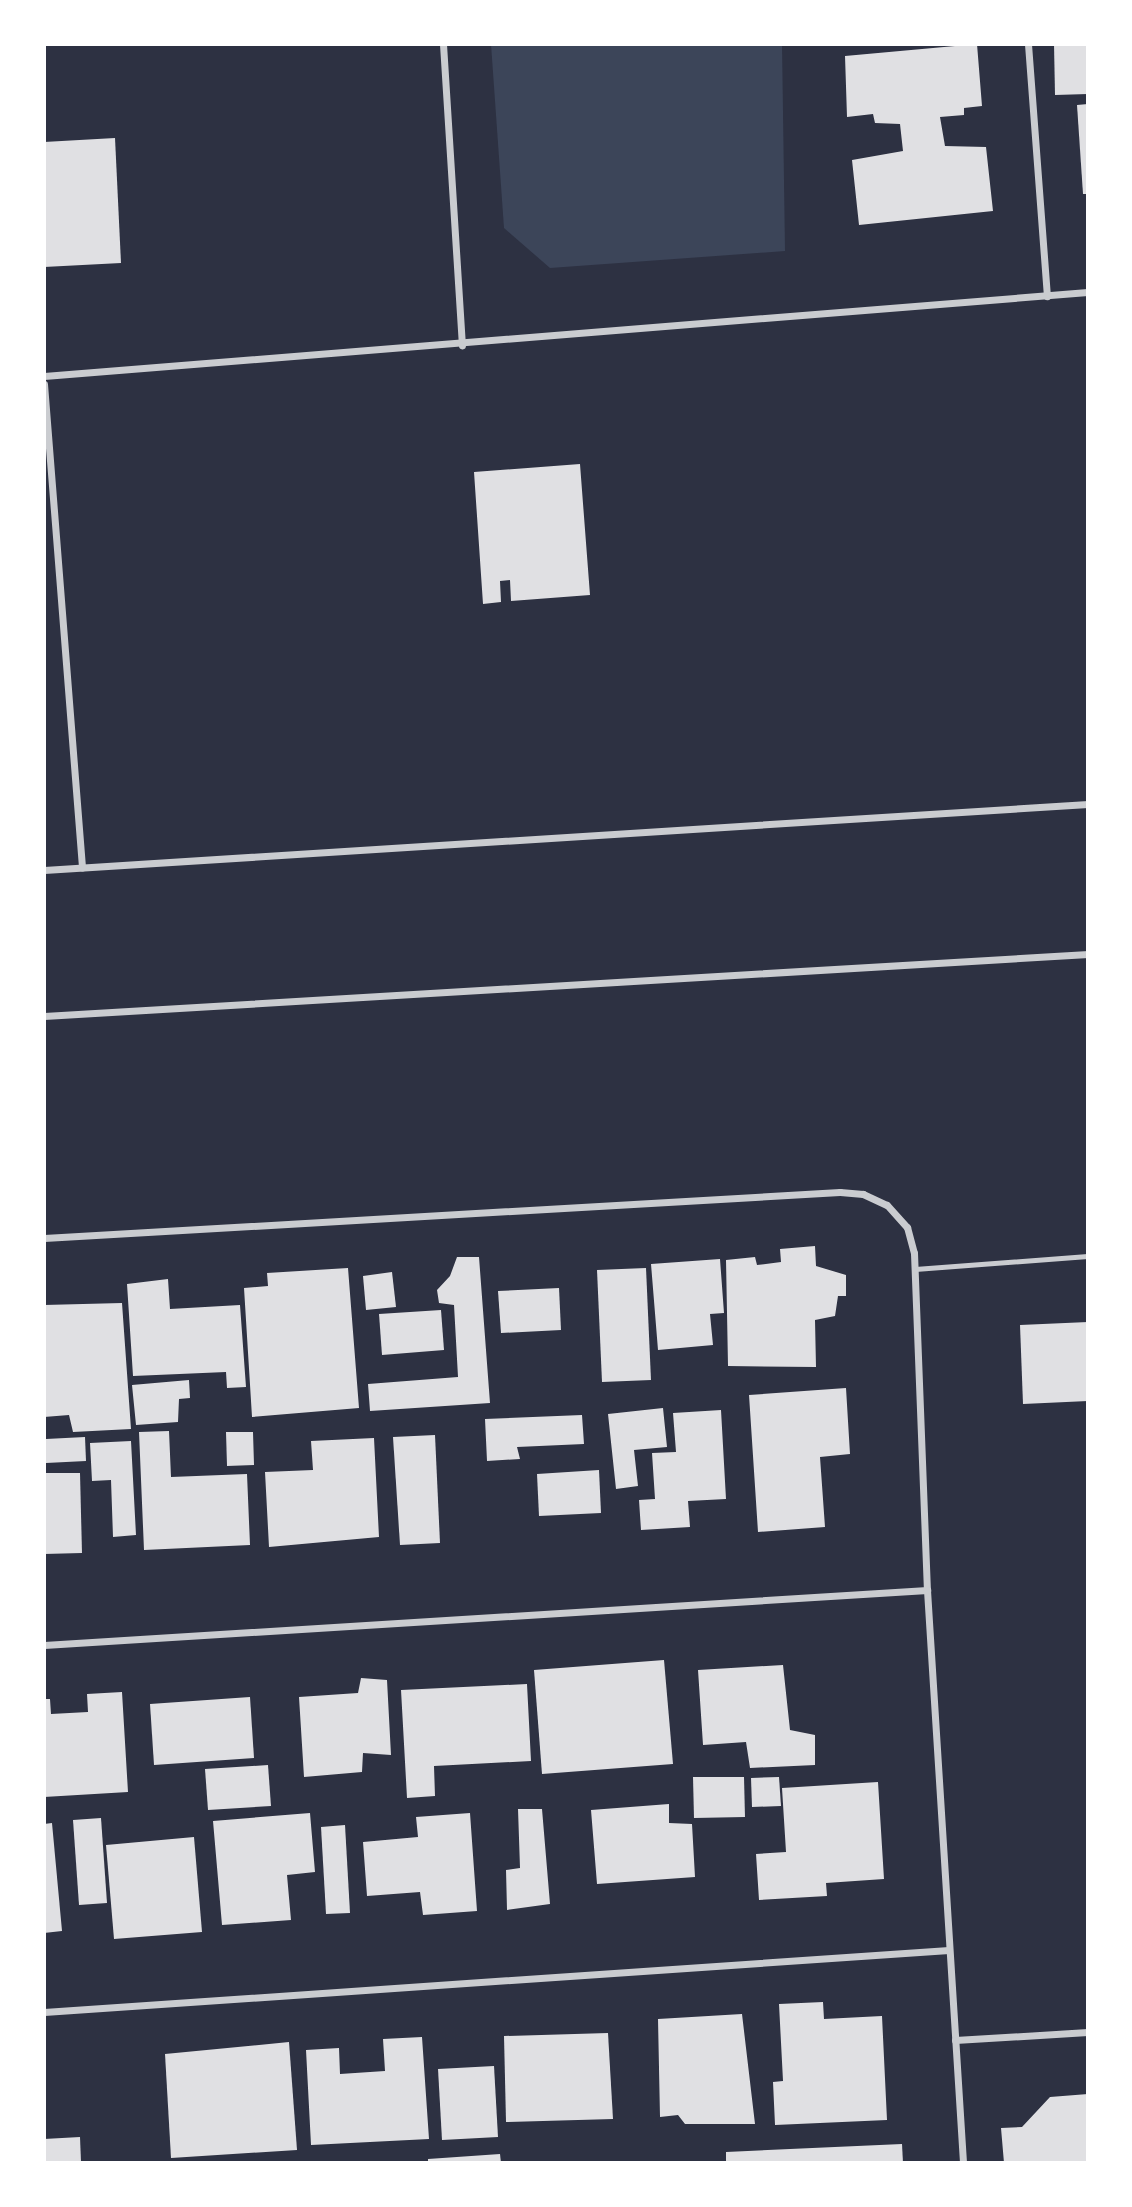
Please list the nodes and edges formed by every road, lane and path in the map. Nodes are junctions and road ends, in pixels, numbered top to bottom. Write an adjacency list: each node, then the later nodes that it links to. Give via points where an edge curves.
1 (443, 44): 5 (street)
2 (1028, 44): 4 (street)
3 (1088, 292): 4 (street)
4 (1047, 296): 5 (street)
5 (462, 345): 6 (street)
6 (44, 376)
7 (44, 384): 9 (street)
8 (1088, 804): 9 (street)
9 (82, 868): 10 (street)
10 (44, 870)
11 (1088, 954): 12 (street)
12 (44, 1016)
13 (44, 1238): 15 (street, via 840,1192 863,1194 887,1205 907,1227)
14 (1088, 1256): 15 (lane)
15 (915, 1269): 16 (street)
16 (928, 1590): 17 (street); 18 (street)
17 (44, 1645)
18 (949, 1950): 19 (street); 21 (street)
19 (44, 2012)
20 (1088, 2032): 21 (street)
21 (955, 2040): 22 (street)
22 (962, 2163)

